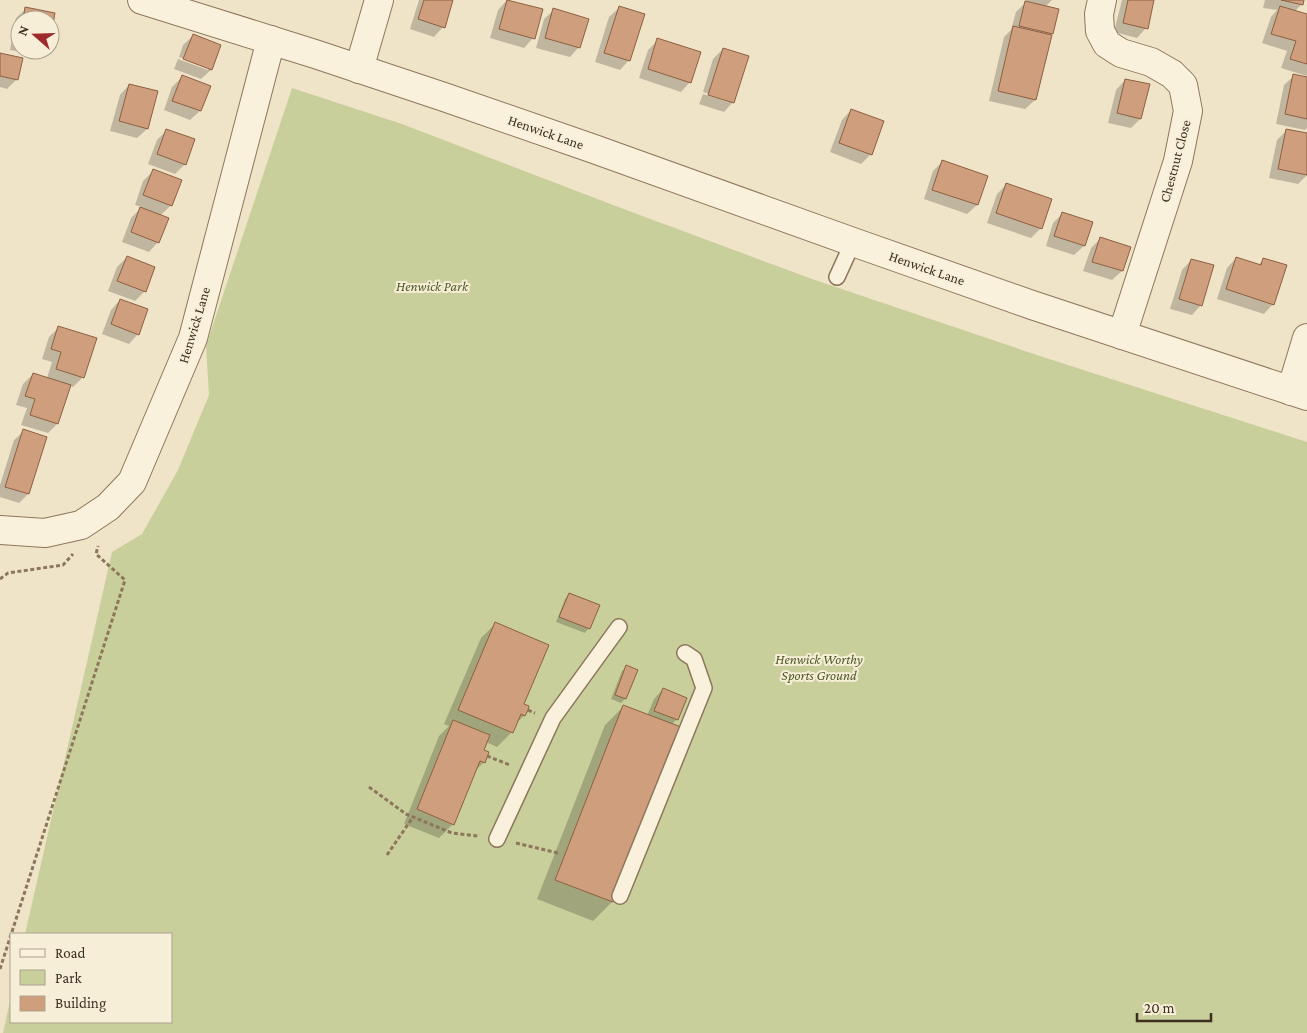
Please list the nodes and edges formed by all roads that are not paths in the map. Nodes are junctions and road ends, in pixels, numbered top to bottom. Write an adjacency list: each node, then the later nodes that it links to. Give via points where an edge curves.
1 (142, 0): 4 (street)
2 (379, 0): 5 (street)
3 (1102, 0): 8 (street, Chestnut Close, via 1100,31 1107,44 1172,74 1183,86 1188,111 1178,161)
4 (271, 40): 5 (street, Henwick Lane); 11 (street, Henwick Lane, via 193,338 132,482 101,512 70,528 45,533)
5 (359, 69): 6 (street, Henwick Lane, via 594,148)
6 (853, 242): 7 (lane); 8 (street, Henwick Lane)
7 (837, 277)
8 (1122, 334): 10 (street, Henwick Lane)
9 (1307, 338): 10 (street)
10 (1299, 394)
11 (0, 530)
12 (619, 627): 14 (lane, via 553,718)
13 (686, 653): 15 (lane, via 694,659 704,688)
14 (497, 839)
15 (620, 896)

